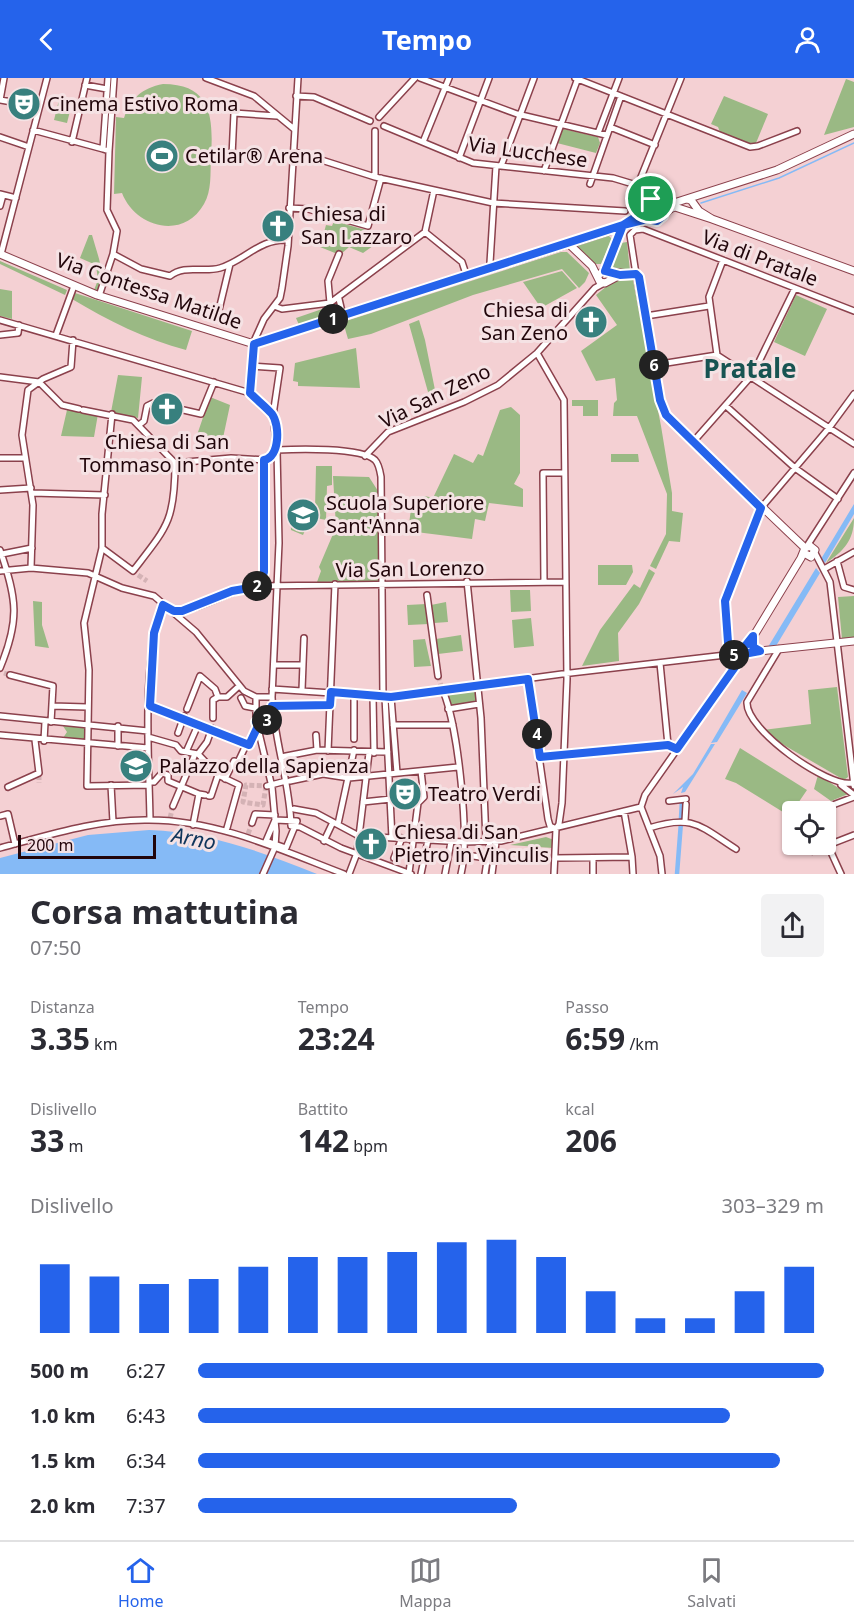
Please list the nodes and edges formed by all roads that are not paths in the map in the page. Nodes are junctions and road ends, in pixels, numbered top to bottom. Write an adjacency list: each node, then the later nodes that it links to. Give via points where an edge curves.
1 (4, 78): 22 (street, via 0,100)
2 (47, 78): 32 (street)
3 (108, 78): 17 (street)
4 (114, 78): 45 (street)
5 (206, 78): 25 (street, via 249,93)
6 (298, 78): 19 (street)
7 (415, 78): 26 (street)
8 (420, 78): 16 (street)
9 (449, 78): 16 (street)
10 (489, 78): 21 (street)
11 (534, 78): 24 (street)
12 (577, 78): 18 (street); 28 (street)
13 (619, 78): 18 (street)
14 (681, 78): 23 (street)
15 (86, 81): 17 (street); 40 (street)
16 (445, 88): 21 (street); 41 (street)
17 (107, 89): 45 (street)
18 (614, 93): 20 (street); 35 (street)
19 (296, 96): 27 (street, via 314,97); 31 (street)
20 (621, 96): 23 (street); 30 (street)
21 (481, 101): 24 (street); 48 (street)
22 (12, 102)
23 (667, 114): 34 (street, via 753,147); 42 (street)
24 (520, 115): 28 (street); 49 (street)
25 (277, 116): 31 (street); 47 (street, via 234,113)
26 (379, 117): 27 (street); 29 (street)
27 (370, 121): 33 (street)
28 (561, 125): 35 (street); 50 (street)
29 (384, 126): 33 (street); 39 (street, Via Lucchese)
30 (610, 127): 37 (street); 42 (street)
31 (294, 129): 46 (street)
32 (33, 130): 40 (street); 44 (street)
33 (375, 130): 52 (street)
34 (797, 131)
35 (598, 133): 37 (street)
36 (854, 134): 59 (main road, via 777,170)
37 (606, 135): 51 (street)
38 (0, 137): 44 (street)
39 (412, 137): 41 (street, Via Lucchese); 43 (street)
40 (72, 142): 45 (street)
41 (423, 142): 48 (street, Via Lucchese)
42 (655, 144): 54 (street)
43 (408, 145)
44 (29, 147): 57 (street)
45 (106, 150): 77 (street, via 107,210 117,231)
46 (293, 151): 52 (street); 64 (street)
47 (232, 156)
48 (459, 158): 49 (street, Via Lucchese)
49 (499, 166): 50 (street, Via Lucchese); 60 (street)
50 (544, 171): 51 (street, Via Lucchese)
51 (591, 176): 53 (street); 54 (street, Via Lucchese, via 618,179)
52 (378, 178): 55 (street); 64 (street, via 368,226 308,209)
53 (590, 184)
54 (637, 187): 58 (street, Via Lucchese); 61 (street)
55 (434, 190): 60 (street); 73 (street)
56 (2, 195): 57 (street); 63 (street)
57 (16, 198): 72 (street)
58 (654, 199): 61 (main road); 62 (main road)
59 (690, 201): 62 (main road); 65 (main road, via 692,209); 69 (main road)
60 (493, 202): 66 (street); 80 (street)
61 (645, 203): 68 (main road)
62 (662, 203): 67 (main road)
63 (0, 206)
64 (289, 208): 74 (street)
65 (687, 210): 67 (main road, via 675,207); 69 (main road)
66 (625, 211)
67 (665, 213): 68 (main road, via 658,221)
68 (645, 216): 70 (main road)
69 (712, 219): 82 (main road)
70 (626, 224): 75 (main road); 85 (street, Via San Zeno)
71 (0, 229): 72 (street)
72 (8, 231): 76 (street)
73 (425, 232): 84 (street, via 462,262); 89 (street)
74 (288, 240): 81 (street, via 266,243); 91 (street, via 281,294)
75 (569, 244): 84 (main road); 85 (main road)
76 (1, 254): 86 (main road, Via Contessa Matilde)
77 (113, 254): 81 (street, via 165,276 180,269 214,269); 88 (street)
78 (339, 254): 90 (street, via 329,279)
79 (723, 260): 83 (street, Via di Pratale, via 643,230 631,232); 87 (street, Via di Pratale); 92 (street, via 710,292)
80 (490, 263)
81 (230, 264): 94 (street)
82 (854, 271)
83 (636, 274): 85 (main road); 96 (main road)
84 (467, 277): 95 (main road)
85 (604, 277): 103 (street, Via San Zeno)
86 (74, 286): 88 (main road, Via Contessa Matilde); 100 (street)
87 (795, 288): 93 (street, Via di Pratale); 108 (street)
88 (99, 296): 102 (main road, Via Contessa Matilde)
89 (339, 299): 90 (street); 95 (street)
90 (330, 303): 91 (street, via 282,309)
91 (274, 306): 102 (street, via 262,322)
92 (709, 306): 96 (street); 104 (street)
93 (854, 311)
94 (218, 314)
95 (343, 316): 102 (main road)
96 (646, 316): 105 (main road)
97 (0, 320): 98 (street)
98 (19, 325): 99 (street, via 18,333); 100 (street)
99 (0, 335)
100 (57, 335): 101 (street)
101 (73, 340): 109 (street, via 69,369); 110 (street)
102 (254, 344): 106 (street)
103 (537, 353): 121 (street, Via San Zeno, via 488,392 388,432); 127 (street, via 564,398)
104 (717, 355): 105 (street); 108 (street)
105 (654, 365): 118 (main road, via 666,415)
106 (252, 366): 111 (street); 115 (street, via 280,368)
107 (0, 376): 109 (street)
108 (751, 377): 113 (street); 117 (street)
109 (39, 382): 114 (street, via 66,407); 123 (street, via 28,390 22,423)
110 (214, 382): 111 (street); 116 (street, via 201,414 153,403 147,406 144,421)
111 (250, 393): 115 (street)
112 (854, 394): 117 (street)
113 (726, 406): 118 (street); 126 (street)
114 (112, 414): 116 (street); 131 (street)
115 (273, 415): 120 (street)
116 (139, 425): 125 (street)
117 (829, 428): 119 (street); 126 (street)
118 (693, 442): 133 (main road)
119 (854, 444)
120 (277, 450): 121 (street, via 324,449); 124 (street, via 273,457); 153 (street)
121 (365, 456): 151 (street, via 377,463 381,477)
122 (0, 458): 123 (street)
123 (24, 458): 130 (street)
124 (264, 460): 125 (street, via 231,458); 152 (street, via 265,563)
125 (175, 463): 136 (street, via 176,495 171,515 133,571)
126 (795, 468): 132 (street); 133 (street)
127 (564, 473): 148 (street, via 543,473); 149 (street)
128 (854, 473): 132 (street)
129 (0, 490): 130 (street)
130 (32, 491): 131 (street); 135 (street)
131 (105, 495): 136 (street)
132 (838, 499): 134 (street)
133 (761, 508): 137 (main road); 164 (street, via 725,601)
134 (816, 535): 137 (street); 139 (street)
135 (32, 548): 138 (street); 142 (street)
136 (102, 548): 146 (street)
137 (805, 549): 139 (main road, via 809,557); 158 (main road)
138 (1, 552): 145 (street)
139 (815, 552): 143 (street)
140 (854, 552): 141 (street)
141 (837, 561): 143 (street); 154 (street, via 846,589)
142 (31, 568): 145 (street); 146 (street)
143 (824, 569): 161 (street, via 830,582)
144 (0, 571): 145 (street)
145 (8, 571): 168 (street, via 14,628)
146 (95, 575): 156 (street, via 122,588 154,596); 191 (street, via 84,623 89,670)
147 (467, 581): 148 (street, Via San Lorenzo); 151 (street, Via San Lorenzo); 174 (street)
148 (544, 582): 149 (street, Via San Lorenzo)
149 (566, 582): 169 (street)
150 (335, 584): 151 (street, Via San Lorenzo); 153 (street, Via San Lorenzo); 178 (street)
151 (383, 584): 182 (street)
152 (257, 586): 153 (street, Via San Lorenzo); 157 (street, Via San Lorenzo)
153 (277, 587): 166 (street)
154 (854, 590)
155 (427, 595): 171 (street)
156 (163, 605): 157 (street); 189 (street, via 154,633)
157 (174, 611): 173 (street)
158 (753, 636): 162 (main road, via 753,647); 163 (street)
159 (304, 638): 167 (street)
160 (854, 641): 161 (main road)
161 (836, 643): 162 (main road); 241 (street)
162 (770, 650): 163 (street); 239 (street, via 747,702 749,713 772,743)
163 (738, 655): 164 (street); 220 (street, via 735,667)
164 (729, 656): 165 (street)
165 (660, 663): 169 (street); 216 (street)
166 (274, 665): 167 (street); 175 (street)
167 (303, 665): 176 (street)
168 (1, 671)
169 (567, 673): 172 (street); 227 (street)
170 (10, 675): 188 (street, via 53,686)
171 (438, 676)
172 (528, 679): 174 (street); 228 (street)
173 (239, 686): 181 (street); 185 (street, via 227,697)
174 (477, 687): 177 (street); 186 (street)
175 (272, 689): 176 (street); 184 (street)
176 (302, 690): 178 (street)
177 (442, 690): 182 (street); 194 (street)
178 (331, 692): 179 (street); 187 (street)
179 (354, 694): 180 (street); 211 (street)
180 (373, 696): 182 (street); 224 (street)
181 (256, 697): 184 (street); 192 (street)
182 (386, 697): 203 (street); 219 (street)
183 (241, 698): 192 (street, via 245,706)
184 (272, 698): 190 (street)
185 (216, 699): 193 (street, via 215,689 200,676); 197 (street)
186 (479, 704): 194 (street); 278 (street)
187 (330, 705): 190 (street); 223 (street)
188 (52, 706): 191 (street); 199 (street)
189 (150, 706): 196 (street); 208 (street)
190 (272, 706): 198 (street)
191 (87, 707): 200 (street)
192 (255, 708): 201 (street)
193 (187, 709)
194 (448, 709): 204 (street)
195 (0, 716): 199 (street)
196 (184, 717): 202 (street); 207 (street)
197 (213, 718)
198 (273, 719): 201 (street); 229 (street)
199 (47, 722): 200 (street); 213 (street)
200 (87, 724): 205 (street); 214 (street)
201 (257, 724): 215 (street); 243 (street)
202 (198, 725): 206 (street); 225 (street)
203 (393, 725): 204 (street); 233 (street)
204 (453, 725): 230 (street)
205 (120, 726): 208 (street); 217 (street)
206 (212, 729): 215 (street); 226 (street)
207 (178, 733)
208 (148, 734): 218 (street); 225 (street)
209 (0, 735): 212 (street)
210 (316, 735): 221 (street)
211 (354, 739)
212 (35, 740): 213 (street); 244 (street, via 39,774)
213 (44, 741): 214 (street)
214 (87, 744): 217 (street); 242 (street, via 87,786)
215 (248, 744): 237 (street)
216 (668, 745): 220 (street); 227 (street)
217 (118, 746): 218 (street)
218 (146, 748): 240 (street)
219 (388, 749): 224 (street); 232 (street)
220 (677, 749): 254 (street)
221 (317, 750): 223 (street); 229 (street)
222 (354, 750): 223 (street); 224 (street); 236 (street)
223 (328, 751)
224 (372, 751): 235 (street)
225 (186, 752): 226 (street)
226 (196, 754): 234 (street); 245 (street)
227 (564, 755): 228 (street); 251 (street)
228 (540, 757): 269 (street, via 549,822)
229 (281, 758): 238 (street)
230 (458, 767): 231 (street); 280 (street)
231 (421, 771): 233 (street); 274 (street, via 424,797 418,803)
232 (390, 773): 233 (street); 235 (street); 248 (street)
233 (397, 773)
234 (218, 775): 237 (street); 246 (street)
235 (366, 777): 236 (street); 250 (street)
236 (349, 778): 238 (street, via 323,774); 263 (street)
237 (225, 779): 267 (street, via 239,785)
238 (287, 781): 243 (street); 255 (street)
239 (837, 782): 241 (street); 247 (street)
240 (149, 783): 242 (street); 245 (street, via 162,773); 260 (street)
241 (853, 784)
242 (111, 785): 259 (street)
243 (269, 785): 258 (street)
244 (8, 787)
245 (184, 789): 246 (street); 253 (street)
246 (206, 795): 265 (street)
247 (854, 796): 252 (street)
248 (391, 799): 250 (street); 272 (street)
249 (669, 801): 261 (street, via 686,802)
250 (363, 802): 271 (street)
251 (562, 803): 266 (street, via 563,819); 269 (street)
252 (836, 803)
253 (173, 806)
254 (641, 807): 256 (street); 268 (street)
255 (292, 809): 263 (street, via 316,813); 264 (street)
256 (624, 812): 266 (street); 288 (street)
257 (0, 816): 281 (street, via 8,814)
258 (274, 819): 262 (street, via 255,814); 264 (street); 282 (street); 282 (street, via 266,841)
259 (113, 820): 260 (street); 281 (street)
260 (150, 820): 265 (street, via 170,819)
261 (684, 820): 268 (street); 284 (street)
262 (252, 822)
263 (336, 823): 271 (street); 277 (street)
264 (292, 824): 277 (street); 282 (street, via 286,848)
265 (193, 825): 282 (street, via 248,835)
266 (573, 825): 269 (street)
267 (226, 828)
268 (650, 828): 305 (street)
269 (556, 829): 278 (street); 290 (street)
270 (854, 835): 275 (street)
271 (359, 836): 272 (street); 285 (street)
272 (392, 838): 273 (street)
273 (402, 838): 274 (street); 292 (street)
274 (416, 839): 276 (street); 296 (street)
275 (836, 839)
276 (428, 840): 279 (street); 297 (street)
277 (324, 841): 285 (street)
278 (491, 841): 280 (street); 289 (street); 301 (street)
279 (450, 842): 280 (street); 298 (street)
280 (464, 842): 286 (street)
281 (15, 844): 283 (street)
282 (274, 845): 293 (street); 294 (street)
283 (0, 848)
284 (736, 849)
285 (357, 853): 292 (street); 295 (street)
286 (466, 855): 289 (street); 299 (street)
287 (832, 855): 306 (street)
288 (632, 857): 291 (street); 304 (street)
289 (487, 858): 300 (street)
290 (555, 858): 291 (street); 302 (street)
291 (593, 858): 303 (street)
292 (392, 862): 296 (street)
293 (263, 874)
294 (344, 874)
295 (349, 874)
296 (410, 874)
297 (421, 874)
298 (444, 874)
299 (461, 874)
300 (485, 874)
301 (492, 874)
302 (554, 874)
303 (592, 874)
304 (633, 874)
305 (662, 874)
306 (841, 874)

